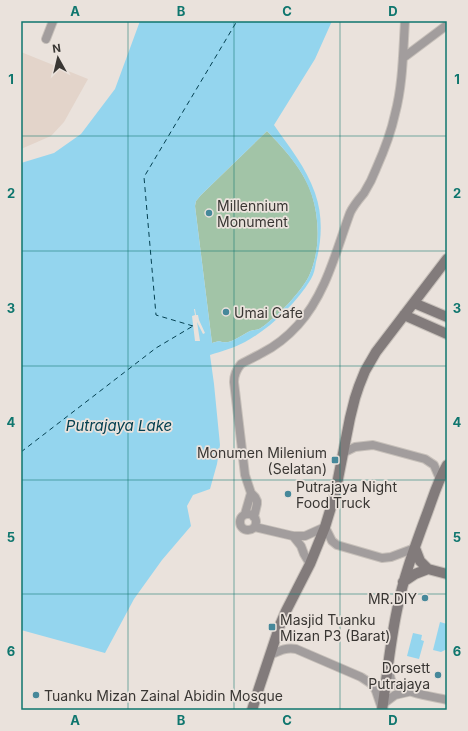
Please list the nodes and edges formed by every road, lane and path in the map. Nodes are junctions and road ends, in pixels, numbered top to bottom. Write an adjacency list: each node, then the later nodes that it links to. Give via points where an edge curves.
1 (52, 21): 4 (street)
2 (405, 21): 5 (street)
3 (447, 25): 5 (street)
4 (46, 39)
5 (403, 58): 14 (street, via 395,115 381,157 372,179 351,211 322,288 305,317 272,348 245,361 238,368 234,378 245,475)
6 (447, 258): 7 (street)
7 (414, 303): 8 (street); 9 (street)
8 (404, 315): 10 (street); 11 (street, via 376,352 365,372 352,411)
9 (447, 317)
10 (447, 334)
11 (343, 453): 13 (street, via 355,447 373,445 425,459 434,466); 17 (street, via 335,494)
12 (446, 467): 13 (street)
13 (440, 479): 20 (street)
14 (251, 493): 15 (street); 16 (street, via 257,501)
15 (245, 514): 16 (street, via 252,514); 18 (street, via 240,519 242,529 249,530)
16 (254, 517): 18 (street)
17 (325, 526): 19 (street, via 304,536); 20 (street, via 332,541 338,545 382,558); 21 (street)
18 (255, 527): 19 (street)
19 (293, 536): 21 (street)
20 (414, 548): 22 (street, via 420,561); 24 (street)
21 (310, 564): 25 (street, via 286,611)
22 (428, 569): 23 (street); 24 (street)
23 (447, 574)
24 (403, 582): 26 (street, via 393,629)
25 (270, 655): 29 (street, via 284,649 296,649 361,677 374,687); 30 (street)
26 (389, 665): 27 (street, via 394,684); 29 (street)
27 (411, 692): 28 (street); 29 (street, via 395,695)
28 (447, 700)
29 (382, 708)
30 (252, 710)

